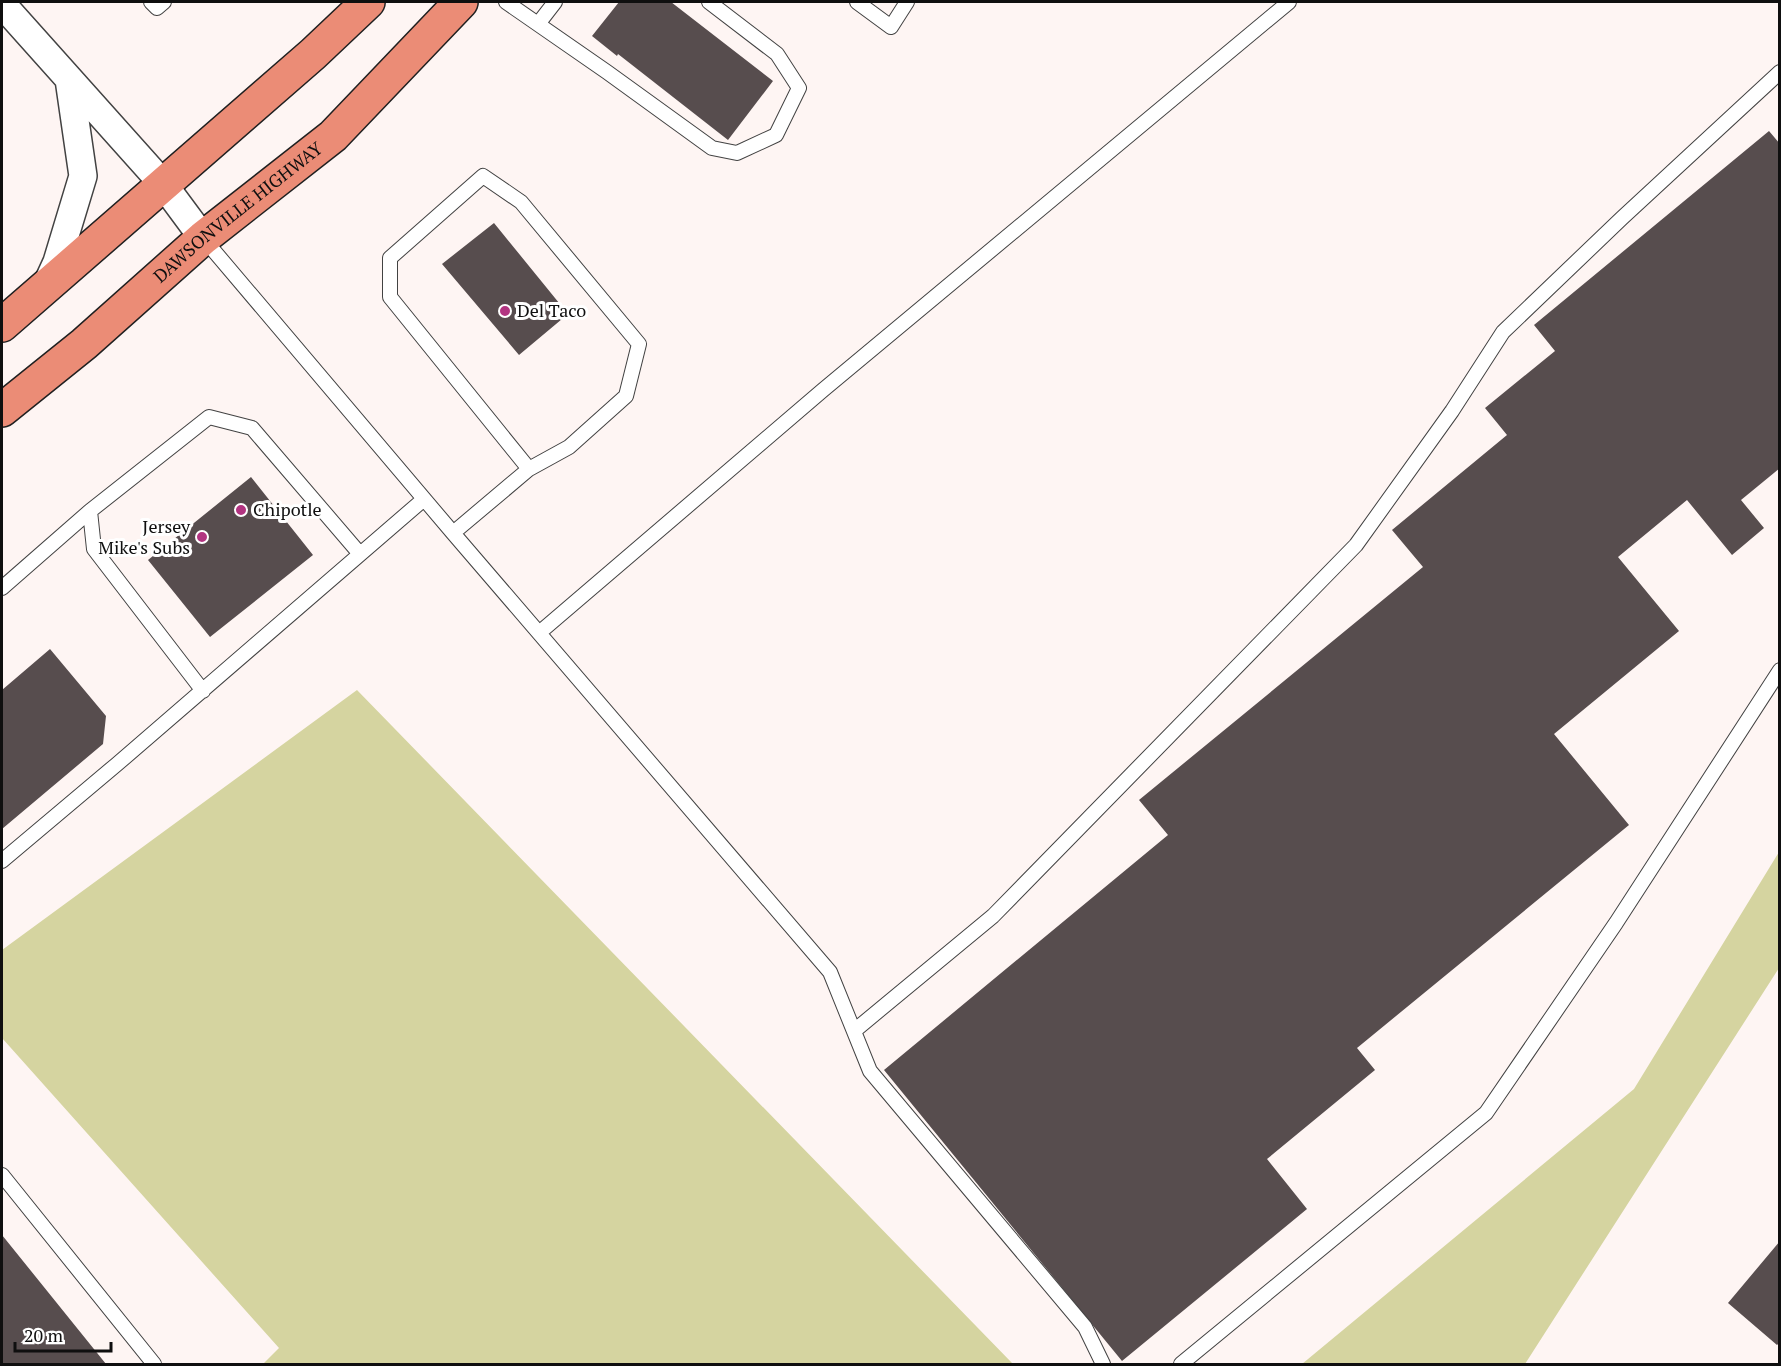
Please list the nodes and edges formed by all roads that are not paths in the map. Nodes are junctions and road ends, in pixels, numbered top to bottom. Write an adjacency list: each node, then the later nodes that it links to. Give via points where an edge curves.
1 (151, 2): 2 (lane, via 157,8)
2 (164, 2)
3 (368, 2): 16 (main road)
4 (461, 2): 17 (main road, DAWSONVILLE HIGHWAY, via 333,136)
5 (506, 2): 13 (lane)
6 (555, 2): 13 (lane)
7 (709, 2): 13 (lane, via 777,54 799,88 776,135 737,153 712,148)
8 (857, 2): 12 (lane)
9 (907, 2): 12 (lane, via 891,27)
10 (1289, 2): 27 (lane)
11 (2, 4): 15 (street)
12 (872, 6)
13 (538, 24)
14 (1779, 72): 31 (lane, via 1503,332 1356,545 993,916)
15 (69, 79): 16 (street); 18 (street, via 83,176)
16 (163, 184): 17 (street); 18 (main road)
17 (203, 238): 20 (main road, DAWSONVILLE HIGHWAY, via 84,344); 22 (lane)
18 (45, 289): 19 (main road)
19 (2, 325)
20 (2, 410)
21 (529, 469): 21 (lane, via 390,297 390,258 483,176 521,202 639,344 626,396 569,447); 24 (lane)
22 (424, 499): 24 (lane); 25 (lane)
23 (90, 511): 25 (lane, via 209,417 252,428); 26 (lane); 29 (lane, via 94,549)
24 (453, 533): 27 (lane)
25 (360, 554): 29 (lane)
26 (2, 588)
27 (539, 633): 31 (lane, via 830,972)
28 (1779, 669): 35 (lane, via 1616,923 1486,1113)
29 (203, 691): 30 (lane)
30 (2, 861)
31 (854, 1030): 34 (lane, via 870,1071 1085,1327)
32 (2, 1175): 33 (lane)
33 (154, 1365)
34 (1103, 1365)
35 (1181, 1365)

